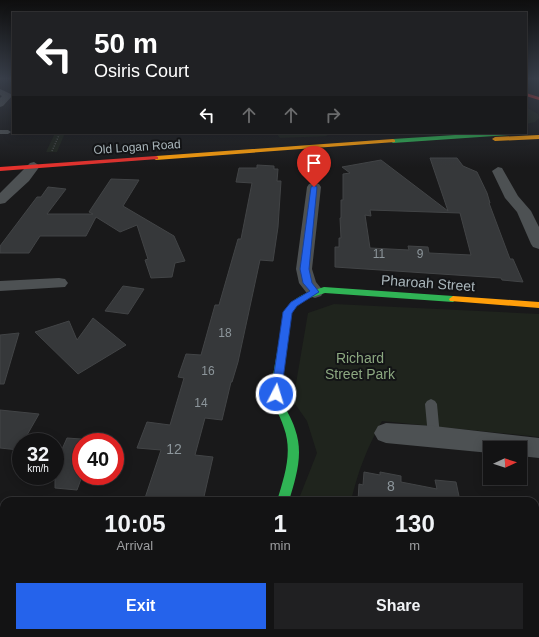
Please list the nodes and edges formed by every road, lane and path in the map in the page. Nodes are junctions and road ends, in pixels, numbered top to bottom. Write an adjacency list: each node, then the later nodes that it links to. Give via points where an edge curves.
1 (539, 128): 2 (main road)
2 (527, 130)
3 (0, 132): 4 (lane)
4 (8, 132)
5 (60, 134): 10 (path)
6 (496, 134): 8 (main road, Old Logan Road)
7 (539, 137): 8 (main road, Old Logan Road)
8 (396, 142): 9 (main road, Old Logan Road)
9 (317, 148): 11 (main road, Old Logan Road); 14 (path, via 320,158)
10 (51, 153)
11 (34, 166): 12 (main road, Old Logan Road); 15 (street)
12 (0, 169)
13 (498, 171): 16 (street, via 512,198 524,211)
14 (314, 187): 19 (street, via 304,269 308,283)
15 (0, 200)
16 (539, 244)
17 (60, 283): 18 (street)
18 (0, 286)
19 (315, 292): 20 (main road, Pharoah Street, via 336,290); 25 (main road, via 294,304 288,312 277,381 276,394 290,429 295,454)
20 (539, 305)
21 (431, 404): 23 (lane)
22 (386, 433): 23 (street)
23 (434, 436): 24 (street)
24 (539, 448)
25 (285, 497)

